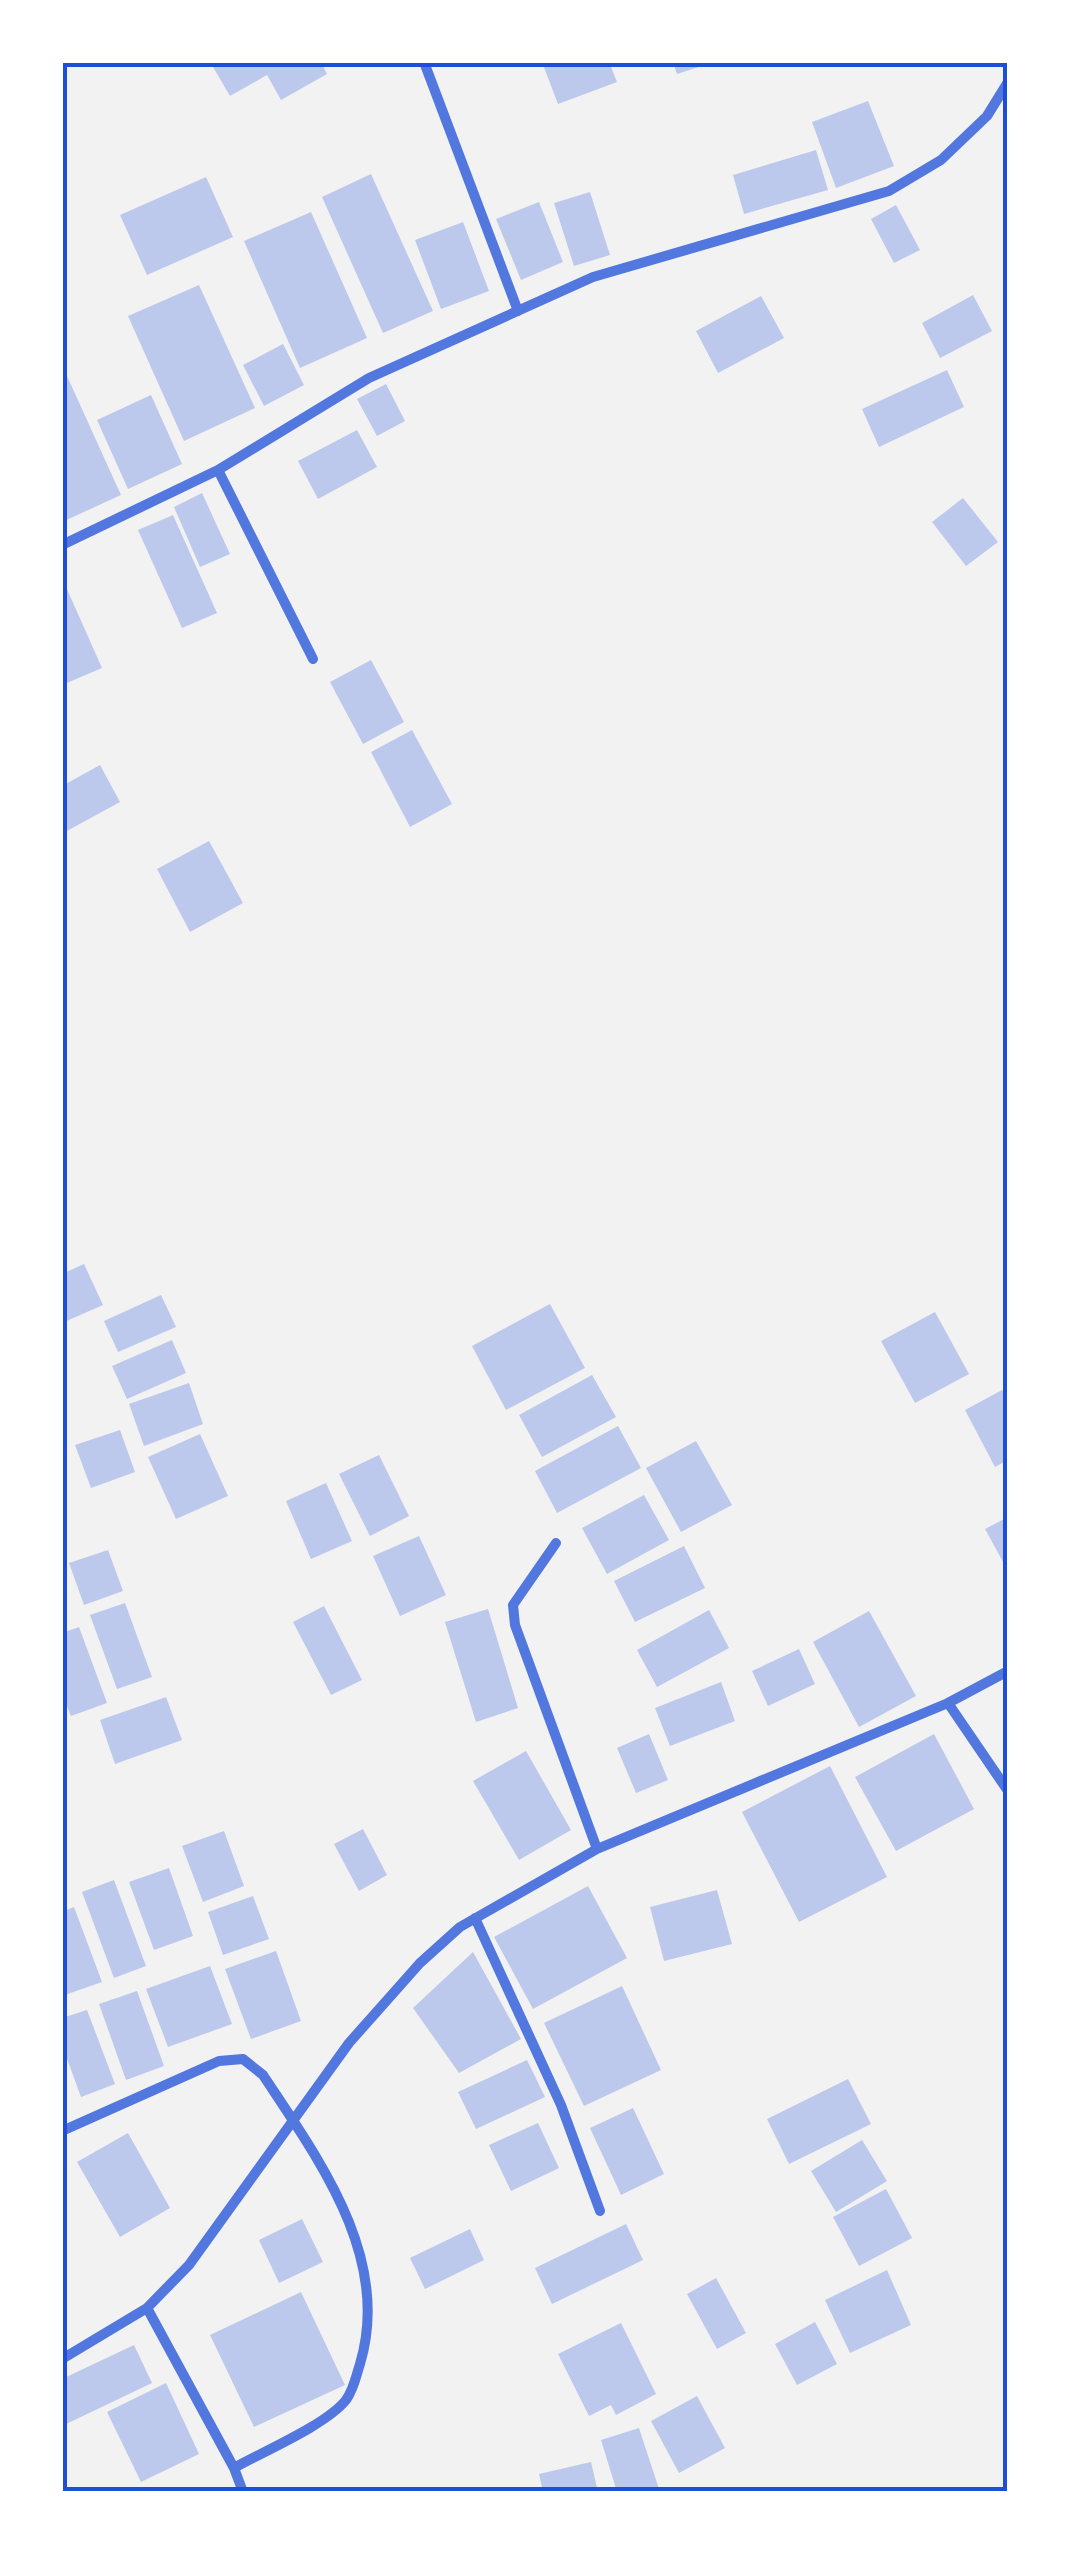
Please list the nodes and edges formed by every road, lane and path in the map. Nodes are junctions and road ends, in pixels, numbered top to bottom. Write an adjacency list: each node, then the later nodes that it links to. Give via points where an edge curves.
1 (424, 62): 3 (street)
2 (1008, 82): 3 (street, via 987,116 942,160 889,191 593,277)
3 (518, 311): 4 (street, via 369,378)
4 (218, 470): 5 (street); 6 (street)
5 (62, 544)
6 (313, 659)
7 (556, 1543): 11 (street, via 512,1605)
8 (1008, 1671): 9 (street)
9 (948, 1703): 10 (street); 11 (street)
10 (1008, 1792)
11 (597, 1849): 12 (street)
12 (475, 1918): 13 (street, via 420,1963 361,2029); 15 (street, via 561,2106)
13 (294, 2122): 14 (street, via 263,2074 242,2059 219,2061); 16 (street, via 189,2265); 18 (street, via 352,2226 365,2266 370,2306 364,2349 344,2403)
14 (62, 2130)
15 (600, 2211)
16 (147, 2308): 17 (street); 18 (street)
17 (62, 2360)
18 (234, 2468): 19 (street)
19 (244, 2492)

